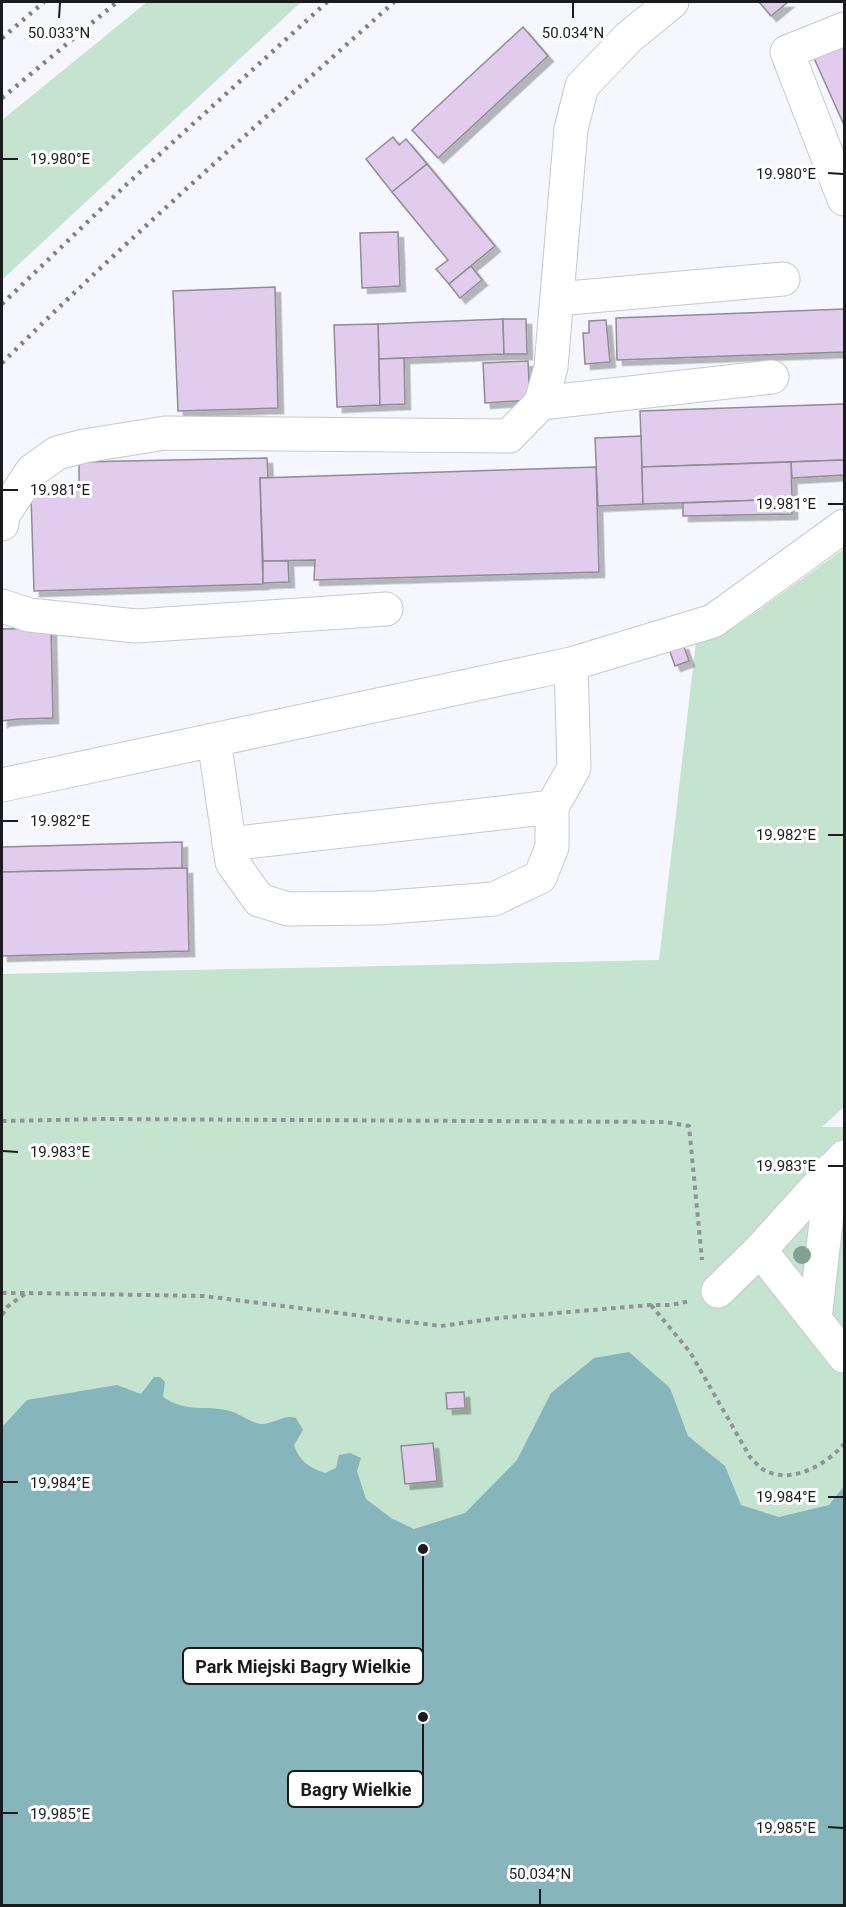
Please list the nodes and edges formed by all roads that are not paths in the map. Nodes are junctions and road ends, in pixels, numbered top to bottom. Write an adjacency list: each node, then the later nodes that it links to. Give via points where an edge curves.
1 (672, 2): 5 (lane, via 629,38 582,86 571,129)
2 (844, 29): 3 (lane, via 787,52)
3 (844, 199)
4 (783, 279): 5 (lane)
5 (557, 299): 7 (lane, via 552,367)
6 (772, 377): 7 (lane)
7 (541, 403): 8 (lane, via 509,436 165,433 84,446 57,453 32,471 3,514)
8 (2, 524)
9 (844, 526): 12 (lane, via 713,621)
10 (2, 606): 11 (lane, via 29,615 136,626)
11 (387, 609)
12 (572, 664): 13 (lane); 15 (lane, via 574,768)
13 (214, 740): 14 (lane); 16 (lane)
14 (2, 785)
15 (552, 807): 16 (lane); 16 (lane, via 552,847 540,877 494,899 377,908 288,909 259,900 232,862)
16 (229, 844)
17 (838, 1163): 18 (lane); 20 (lane)
18 (759, 1250): 19 (lane); 20 (lane)
19 (718, 1291)
20 (815, 1319): 21 (lane)
21 (844, 1356)

